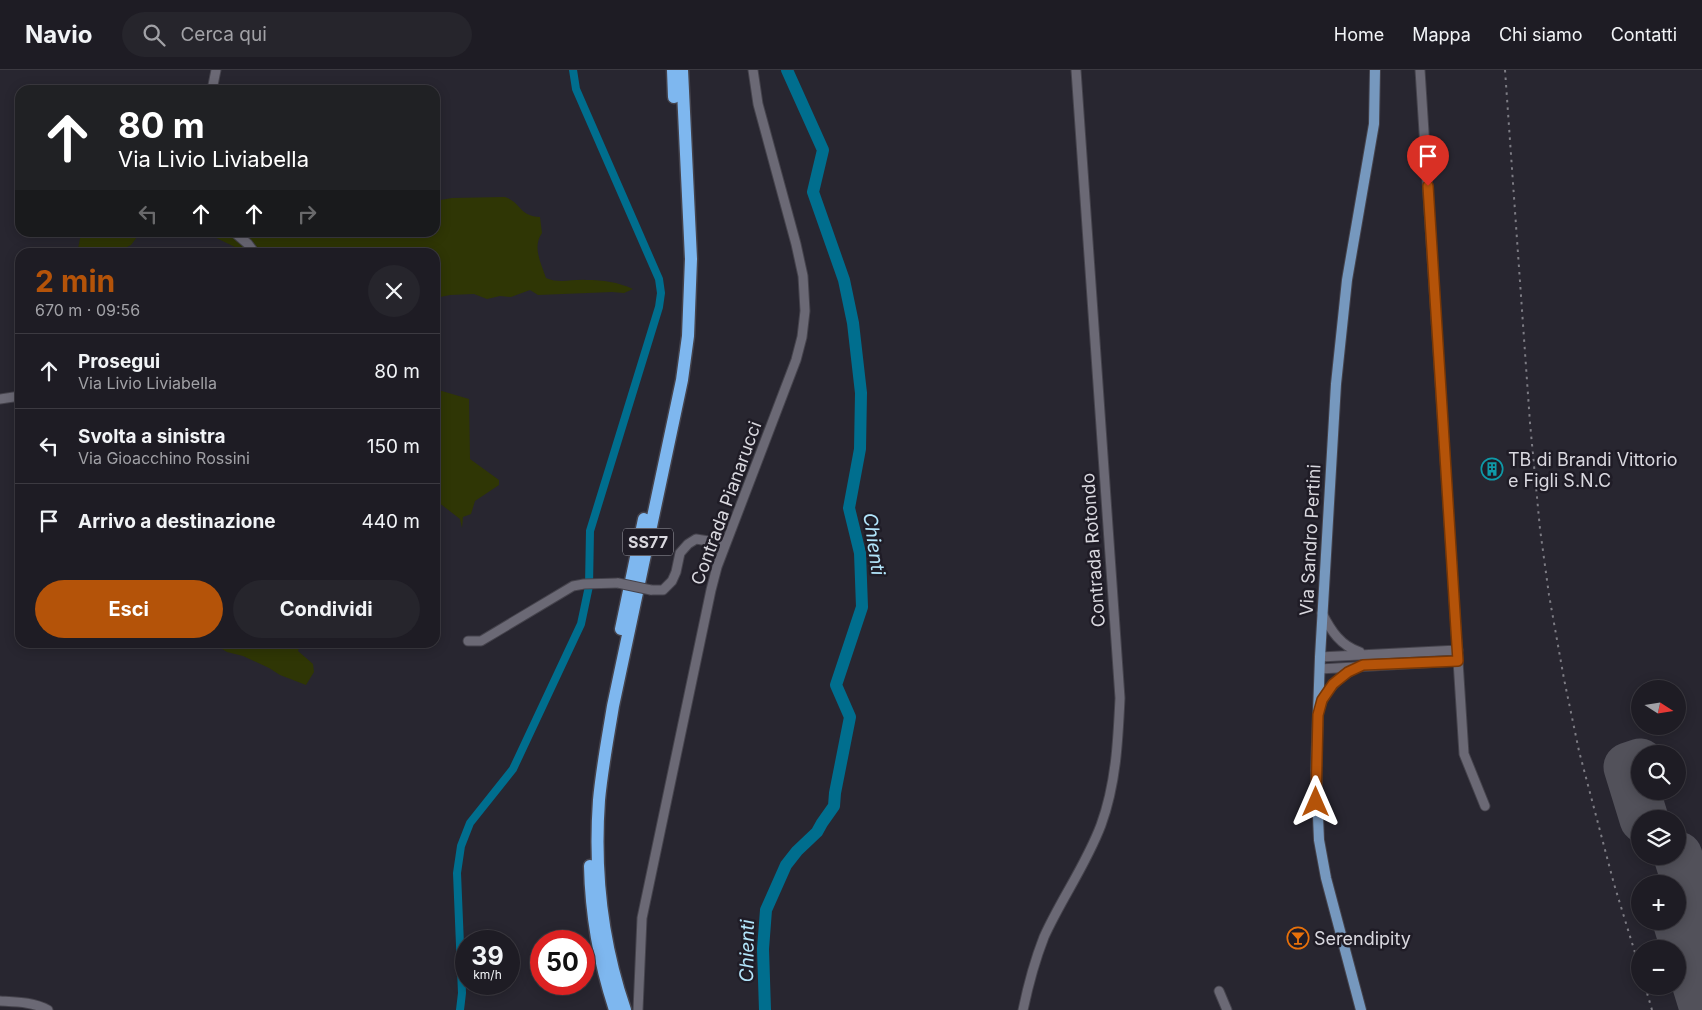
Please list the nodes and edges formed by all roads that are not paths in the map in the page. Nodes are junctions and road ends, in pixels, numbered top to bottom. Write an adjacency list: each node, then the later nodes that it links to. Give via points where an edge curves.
1 (216, 70): 8 (street)
2 (673, 70): 29 (highway, SS77, via 682,261 680,335 605,705 591,798 592,902 601,958)
3 (682, 70): 30 (highway, SS77, via 691,279 686,350 613,706 599,799 601,901 610,956)
4 (753, 70): 13 (street, Contrada Pianarucci, via 758,104 803,276 805,311 796,360)
5 (1076, 70): 32 (street, Contrada Rotondo, via 1120,698 1118,743 1114,776 1101,825 1044,938)
6 (1375, 70): 14 (main road, Via Sandro Pertini, via 1374,124 1341,327)
7 (1420, 70): 16 (street)
8 (213, 85)
9 (240, 237): 10 (street)
10 (251, 248)
11 (15, 397): 12 (street)
12 (0, 399)
13 (726, 542): 15 (street, bridge, via 696,540 688,544 680,553 672,582 663,590 618,583 573,586 481,641); 31 (street, Contrada Pianarucci, via 711,590 642,918)
14 (1322, 613): 18 (street, via 1331,630 1345,644); 19 (main road, Via Sandro Pertini)
15 (468, 641)
16 (1458, 650): 17 (street); 20 (street)
17 (1404, 652): 18 (street); 21 (street)
18 (1365, 654): 19 (street)
19 (1320, 657): 23 (main road, Via Sandro Pertini)
20 (1458, 661): 21 (street); 25 (street, via 1464,754)
21 (1405, 664): 22 (street)
22 (1363, 665): 23 (street); 24 (street, via 1333,684 1322,700)
23 (1320, 669): 24 (main road, Via Sandro Pertini)
24 (1318, 715): 34 (main road, Via Sandro Pertini, via 1316,802 1319,840)
25 (1485, 806)
26 (1219, 991): 33 (street)
27 (0, 1001): 28 (street, via 28,1002)
28 (48, 1010)
29 (615, 1010)
30 (625, 1010)
31 (638, 1010)
32 (1023, 1010)
33 (1227, 1010)
34 (1361, 1010)

